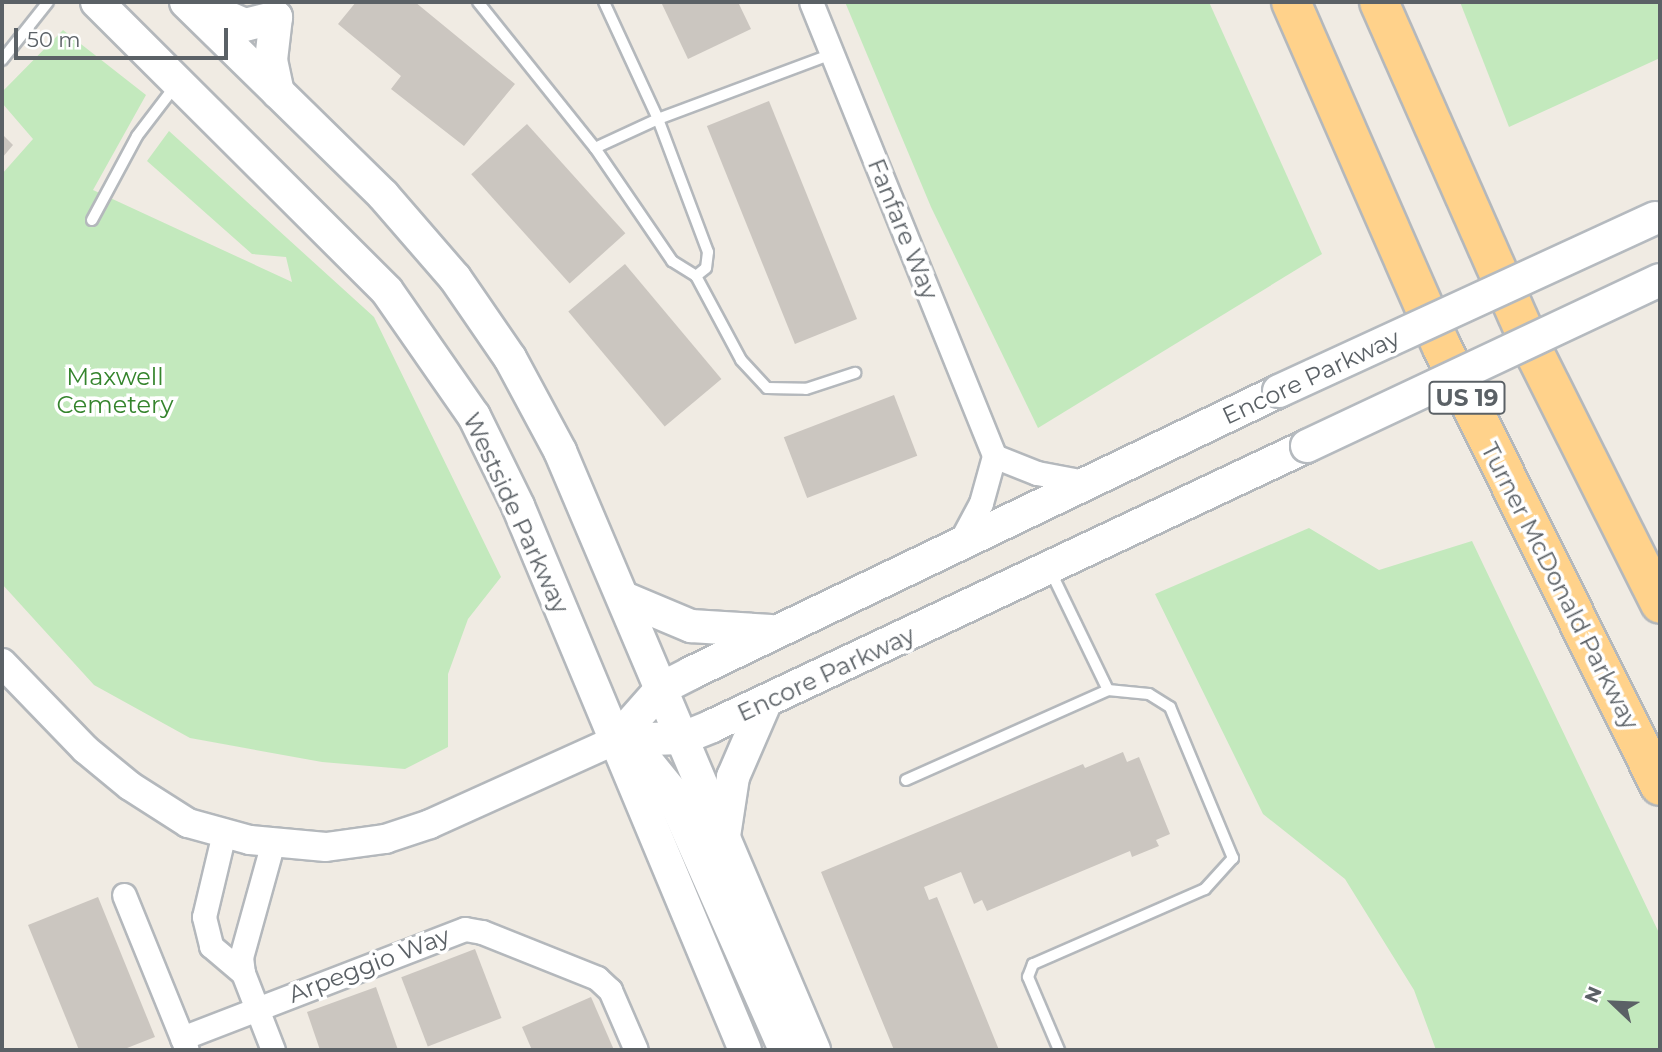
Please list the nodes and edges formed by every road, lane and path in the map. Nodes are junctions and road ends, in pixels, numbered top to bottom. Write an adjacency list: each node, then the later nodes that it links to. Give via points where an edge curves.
1 (48, 2): 12 (lane)
2 (97, 2): 13 (main road, Westside Parkway)
3 (186, 2): 14 (main road)
4 (193, 2): 10 (main road, via 245,25)
5 (478, 2): 16 (lane)
6 (604, 2): 15 (lane)
7 (811, 2): 11 (street, Fanfare Way)
8 (1291, 2): 36 (highway, Turner McDonald Parkway / US 19, via 1441,345)
9 (1378, 2): 27 (highway, via 1527,338)
10 (283, 9): 14 (main road, via 271,60)
11 (832, 54): 15 (lane); 22 (street, Fanfare Way)
12 (2, 60)
13 (178, 83): 18 (lane, via 137,136); 34 (main road, Westside Parkway, via 387,291 446,372 518,506)
14 (278, 92): 26 (main road, via 383,195 485,320 560,451)
15 (658, 119): 16 (lane); 19 (lane, via 708,253 706,268)
16 (595, 148): 19 (lane, via 672,261)
17 (1658, 217): 23 (main road, Encore Parkway, bridge)
18 (92, 220)
19 (696, 276): 21 (lane, via 741,360 767,388 806,389)
20 (1660, 279): 25 (main road, Encore Parkway, bridge)
21 (855, 373)
22 (994, 456): 23 (street, via 1037,473); 24 (street, via 981,503)
23 (1090, 483): 24 (main road, Encore Parkway)
24 (960, 544): 28 (main road, Encore Parkway)
25 (1050, 570): 31 (lane); 32 (main road, Encore Parkway)
26 (624, 598): 28 (main road, via 691,626); 30 (main road)
27 (1660, 604)
28 (775, 631): 30 (main road, Encore Parkway)
29 (2, 663): 37 (street, Encore Parkway, via 85,749 130,786 188,823)
30 (662, 688): 33 (main road); 34 (main road)
31 (1108, 690): 35 (lane); 49 (lane, via 1149,694 1170,707 1233,858 1205,888 1033,964 1028,976)
32 (765, 703): 33 (main road, Encore Parkway); 38 (main road, via 738,763)
33 (683, 738): 34 (main road, Encore Parkway); 38 (main road)
34 (616, 740): 39 (street, Encore Parkway, via 430,824 385,839 326,848); 46 (main road, Westside Parkway); 47 (main road, via 645,759 670,790)
35 (906, 780)
36 (1660, 786)
37 (224, 833): 39 (street, Encore Parkway); 41 (street, via 204,917 211,946)
38 (724, 837): 48 (main road)
39 (273, 842): 41 (street, via 242,943)
40 (124, 895): 43 (street)
41 (243, 973): 42 (street)
42 (256, 1009): 43 (street, Arpeggio Way); 44 (street); 45 (street, Arpeggio Way, via 456,931 473,930 597,978 610,990)
43 (185, 1044)
44 (273, 1050)
45 (636, 1050)
46 (745, 1050)
47 (785, 1050)
48 (814, 1050)
49 (1059, 1050)

